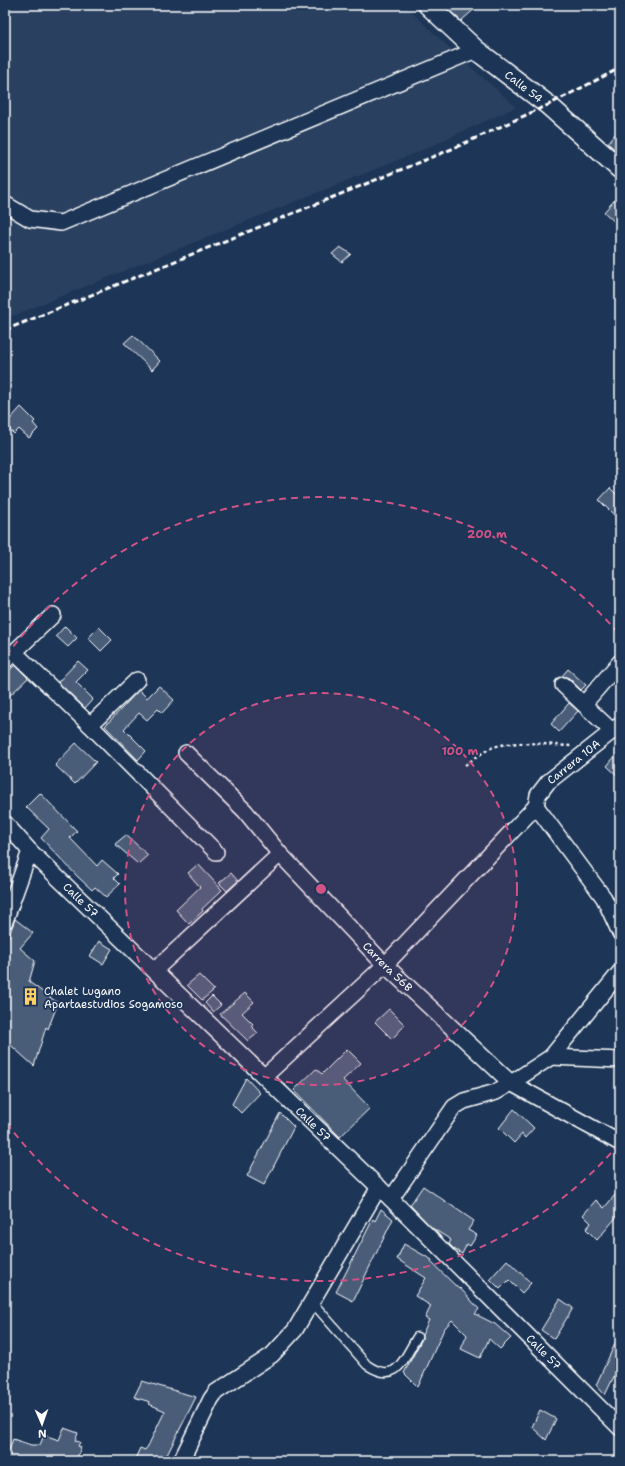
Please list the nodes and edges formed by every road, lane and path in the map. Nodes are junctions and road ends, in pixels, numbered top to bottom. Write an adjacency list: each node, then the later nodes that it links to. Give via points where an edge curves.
1 (428, 5): 2 (street, Calle 54)
2 (476, 50): 3 (street, Calle 54, via 548,105); 4 (street, via 62,223 30,219)
3 (620, 169)
4 (5, 204)
5 (52, 614): 6 (street)
6 (9, 656): 11 (street)
7 (620, 662): 10 (street)
8 (136, 680): 11 (street)
9 (563, 685): 10 (street)
10 (584, 704): 12 (street)
11 (90, 725): 19 (street)
12 (616, 729): 16 (street, Carrera 10A, via 548,782 538,795)
13 (573, 746): 15 (path, via 530,743 501,745 490,749)
14 (186, 754): 20 (street, Carrera 56B, via 245,811)
15 (465, 766)
16 (536, 806): 22 (street, via 604,898); 23 (street)
17 (5, 823): 18 (street, Calle 57)
18 (30, 851): 21 (street); 24 (street, Calle 57)
19 (216, 852)
20 (280, 854): 23 (street, Carrera 56B); 24 (street)
21 (5, 921)
22 (620, 933)
23 (385, 965): 28 (street); 29 (street, Carrera 56B)
24 (155, 970): 28 (street, Calle 57)
25 (620, 972): 26 (street)
26 (551, 1057): 27 (street); 29 (street)
27 (620, 1060)
28 (265, 1076): 31 (street, Calle 57)
29 (511, 1083): 30 (street, Carrera 56B); 32 (street, via 496,1092 464,1101 454,1107)
30 (620, 1143)
31 (379, 1187): 32 (street, Calle 57); 33 (street)
32 (391, 1198): 35 (street, Calle 57)
33 (312, 1302): 34 (lane, via 376,1371 384,1373 400,1366); 36 (street, via 295,1330 272,1355 216,1392)
34 (417, 1337)
35 (620, 1428)
36 (181, 1461)

